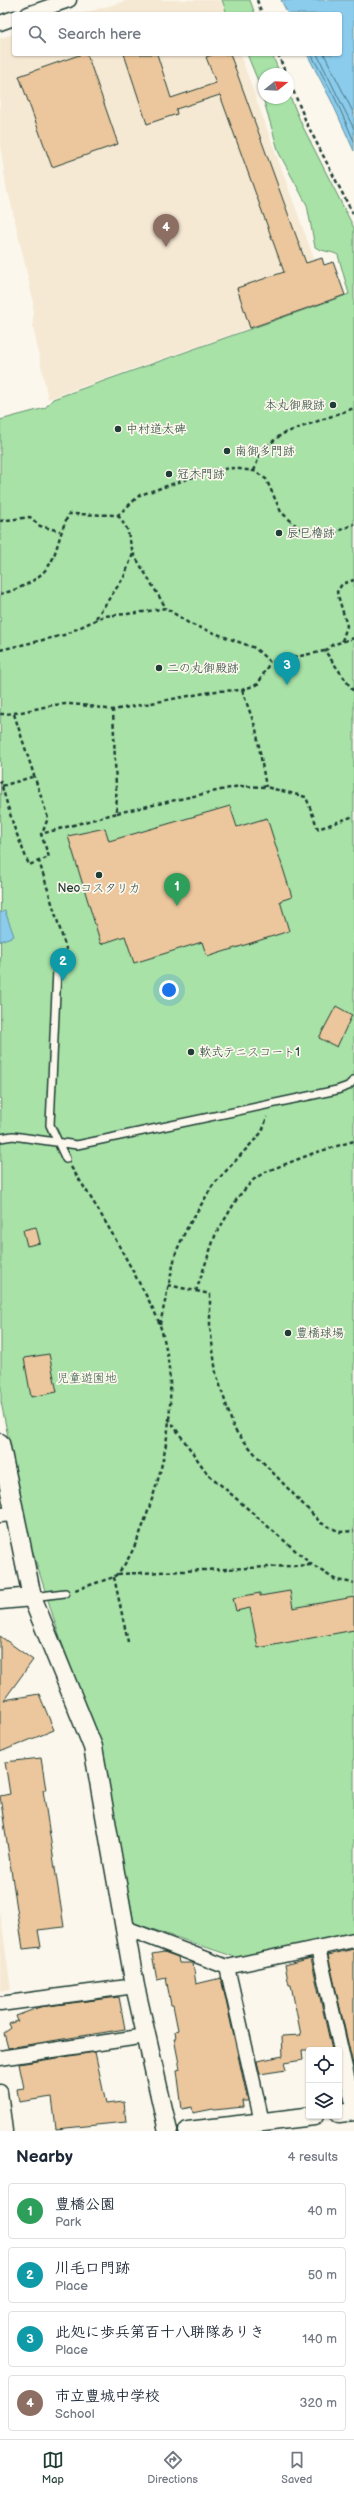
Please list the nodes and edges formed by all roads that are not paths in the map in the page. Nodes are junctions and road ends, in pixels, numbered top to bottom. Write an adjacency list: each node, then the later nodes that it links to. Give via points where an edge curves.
1 (69, 0): 2 (street)
2 (34, 12)
3 (12, 19): 4 (street)
4 (0, 23)
5 (57, 970): 10 (lane, via 50,1125)
6 (354, 1080): 7 (lane, via 348,1086)
7 (337, 1090): 8 (lane); 10 (lane, via 77,1145)
8 (354, 1090)
9 (0, 1138): 10 (lane, via 13,1136)
10 (56, 1141): 11 (lane)
11 (66, 1159)
12 (0, 1443): 13 (street)
13 (7, 1514): 15 (street)
14 (65, 1593): 15 (lane)
15 (32, 1597): 16 (street); 17 (street, via 93,1747)
16 (0, 1600)
17 (123, 1927): 20 (street); 21 (street)
18 (354, 1940): 19 (street)
19 (318, 1948): 20 (street); 26 (street)
20 (227, 1967): 30 (street)
21 (134, 1986): 22 (street); 23 (street)
22 (0, 2004)
23 (146, 2036): 24 (street); 32 (street)
24 (0, 2058)
25 (0, 2092): 31 (street)
26 (354, 2108)
27 (354, 2111): 28 (street)
28 (342, 2113)
29 (306, 2117): 30 (street)
30 (262, 2122): 33 (street)
31 (5, 2131)
32 (168, 2131)
33 (188, 2131)

